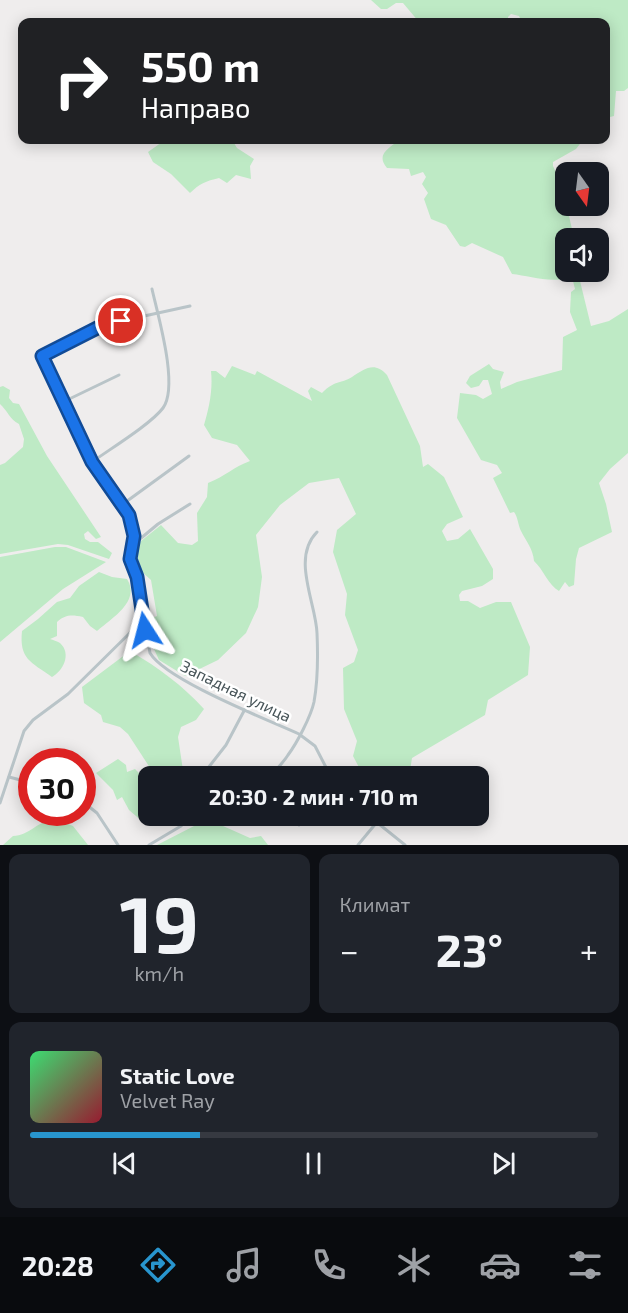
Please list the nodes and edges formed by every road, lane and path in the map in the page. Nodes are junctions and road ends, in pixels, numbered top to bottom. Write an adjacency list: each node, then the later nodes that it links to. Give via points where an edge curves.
1 (152, 289): 3 (street)
2 (190, 306): 3 (street)
3 (157, 313): 5 (street, Западная улица, via 103,325 42,356); 7 (street, via 170,387 164,408)
4 (119, 375): 5 (street)
5 (63, 402): 7 (street, Западная улица)
6 (189, 456): 8 (street)
7 (92, 462): 8 (street, Западная улица)
8 (123, 504): 11 (street, Западная улица, via 134,527)
9 (190, 504): 11 (street)
10 (317, 532): 14 (street, via 309,541 307,556 307,588 317,634 314,700)
11 (134, 544): 12 (street, Западная улица, via 130,559)
12 (144, 620): 13 (street, Западная улица, via 155,661 185,681); 18 (street, via 68,694 33,720 24,731)
13 (245, 709): 14 (street, Западная улица); 15 (street)
14 (299, 734): 16 (street); 17 (street, Западная улица, via 315,746)
15 (210, 766)
16 (280, 766)
17 (325, 766)
18 (9, 777): 19 (street); 20 (street)
19 (18, 779)
20 (0, 803)
21 (96, 812): 25 (street)
22 (181, 826): 26 (street)
23 (374, 826): 27 (street)
24 (382, 826): 28 (street)
25 (118, 845)
26 (149, 845)
27 (358, 845)
28 (405, 845)

